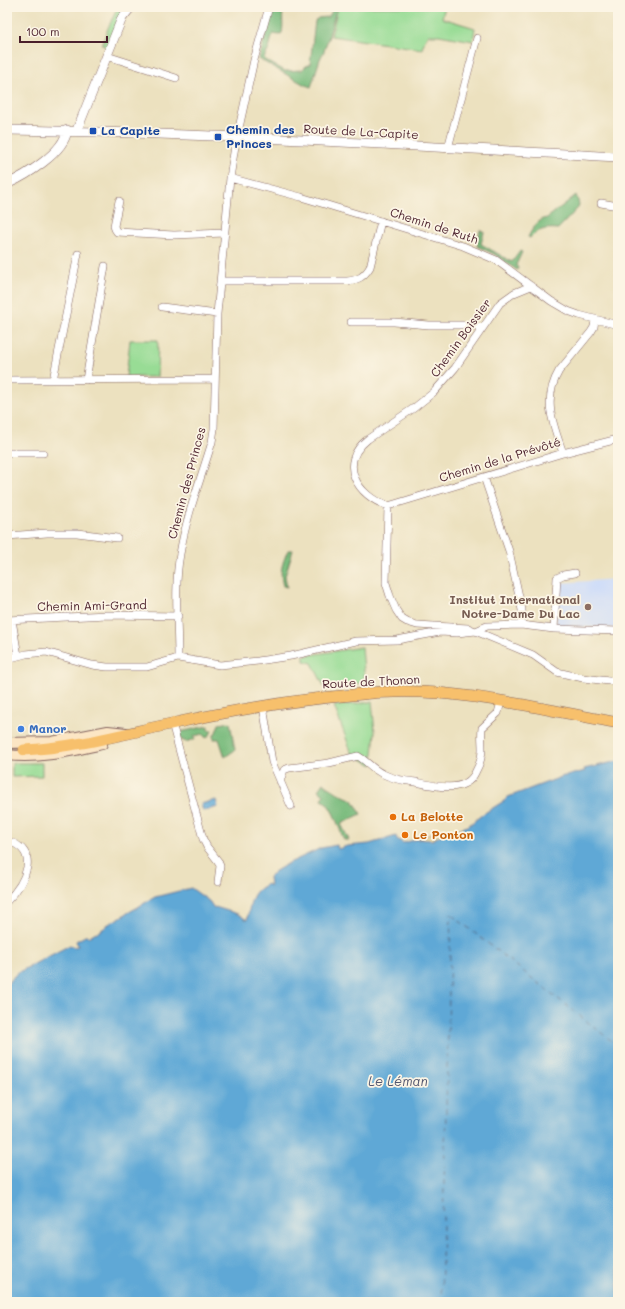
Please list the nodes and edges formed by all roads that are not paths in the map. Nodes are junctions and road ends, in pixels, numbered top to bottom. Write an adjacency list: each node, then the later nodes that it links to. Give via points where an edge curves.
1 (131, 7): 4 (street, via 122,18)
2 (269, 7): 9 (street, Chemin des Princes)
3 (477, 38): 10 (street)
4 (107, 56): 5 (street); 8 (street)
5 (176, 78)
6 (7, 130): 7 (street, Route de La-Capite)
7 (67, 130): 8 (street, Route de La-Capite); 13 (street, via 64,140 52,154 25,175)
8 (77, 130): 9 (street, Route de La-Capite)
9 (237, 138): 10 (street, Route de La-Capite); 12 (street, Chemin des Princes)
10 (448, 148): 11 (street, Route de La-Capite)
11 (618, 158)
12 (230, 178): 17 (street, Chemin de Ruth); 18 (street, Chemin des Princes)
13 (7, 184)
14 (119, 201): 18 (street, via 114,228 118,232)
15 (601, 203): 16 (street)
16 (618, 206)
17 (382, 221): 21 (street, via 370,267 358,279); 22 (street, Chemin de Ruth, via 482,253 504,265)
18 (225, 234): 21 (street, Chemin des Princes)
19 (78, 254): 30 (street)
20 (105, 266): 31 (street)
21 (220, 281): 24 (street, Chemin des Princes)
22 (531, 286): 25 (street, Chemin de Ruth, via 568,311); 28 (street, Chemin Boissier, via 504,299)
23 (162, 306): 24 (street)
24 (217, 314): 32 (street, Chemin des Princes)
25 (595, 320): 27 (street, Chemin de Ruth); 34 (street, via 591,332 559,371 551,390 550,413)
26 (351, 322): 28 (street, via 473,325)
27 (618, 325)
28 (482, 328): 38 (street, Chemin Boissier, via 444,382 422,402 365,441 356,452 353,468 358,485 368,496)
29 (7, 380): 30 (street)
30 (53, 380): 31 (street)
31 (86, 380): 32 (street)
32 (215, 380): 42 (street, Chemin des Princes, via 212,442 179,556)
33 (618, 439): 34 (street, Chemin de la Prévôté)
34 (563, 452): 37 (street, Chemin de la Prévôté)
35 (7, 453): 36 (street)
36 (43, 453)
37 (484, 476): 38 (street, Chemin de la Prévôté); 44 (street, via 509,551 522,610)
38 (388, 506): 46 (street, via 386,583 400,617 410,624 459,626)
39 (7, 536): 40 (street, via 77,533)
40 (117, 538)
41 (575, 573): 45 (street, via 558,578)
42 (178, 616): 43 (street, Chemin Ami-Grand, via 107,615); 49 (street, Chemin des Princes)
43 (10, 620): 48 (street)
44 (521, 625): 45 (street); 46 (street, via 487,626)
45 (554, 628): 47 (street)
46 (476, 631): 49 (street, via 440,632 397,640 356,641 291,656 236,664 220,665); 51 (street, via 533,655 558,672)
47 (618, 631)
48 (18, 656): 49 (street, via 46,652 92,665 132,668 147,667); 50 (street)
49 (178, 658)
50 (7, 659)
51 (618, 682)
52 (501, 702): 53 (main road, Route de Thonon, via 441,693 398,692 339,696); 55 (main road, Route de Thonon); 60 (street, via 498,713 482,728 480,762 474,776 464,784 435,786 391,777 377,771 358,756 289,768 284,770)
53 (263, 706): 54 (main road, Route de Thonon); 60 (street, via 272,762)
54 (172, 723): 56 (main road, Route de Thonon); 63 (street, via 203,839 220,866)
55 (618, 723)
56 (126, 733): 57 (main road, Route de Thonon, via 113,731 52,742); 58 (main road, via 65,746); 59 (main road, Route de Thonon, via 111,742 73,751)
57 (7, 744)
58 (24, 750)
59 (7, 755)
60 (280, 781): 61 (street)
61 (292, 806)
62 (7, 841): 64 (street, via 20,846 25,852 27,862 23,879)
63 (218, 882)
64 (7, 901)

